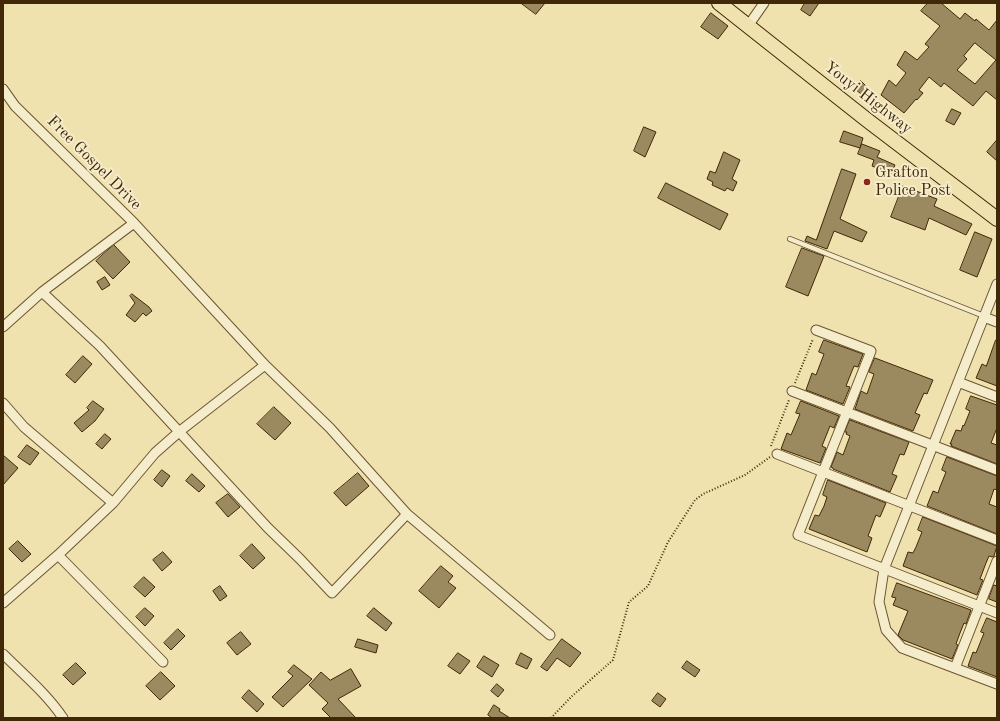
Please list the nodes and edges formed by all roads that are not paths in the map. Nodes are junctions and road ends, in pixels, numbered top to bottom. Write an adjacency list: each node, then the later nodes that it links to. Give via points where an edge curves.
1 (719, 3): 3 (main road, Youyi Highway)
2 (764, 3): 3 (street)
3 (748, 26): 5 (main road, Youyi Highway)
4 (3, 89): 6 (street, Free Gospel Drive, via 15,106)
5 (997, 219)
6 (134, 223): 9 (street, Free Gospel Drive); 14 (street)
7 (790, 239): 10 (lane)
8 (997, 284): 10 (street)
9 (42, 292): 12 (street, Free Gospel Drive); 20 (street, via 100,346)
10 (984, 316): 11 (street); 15 (street)
11 (997, 322)
12 (3, 327)
13 (816, 330): 19 (street, via 871,351)
14 (265, 365): 20 (street); 27 (street, via 330,428)
15 (958, 382): 17 (street); 21 (street)
16 (792, 391): 19 (street)
17 (997, 397)
18 (3, 403): 25 (street, via 24,427)
19 (847, 412): 21 (street); 24 (street)
20 (180, 431): 25 (street, via 155,453); 27 (street, via 268,528 332,593)
21 (933, 445): 23 (street); 26 (street)
22 (777, 454): 24 (street)
23 (997, 470)
24 (823, 472): 26 (street); 31 (street, via 798,535)
25 (113, 503): 29 (street)
26 (909, 506): 28 (street); 31 (street)
27 (407, 514): 35 (street)
28 (997, 540)
29 (58, 555): 32 (street); 37 (street)
30 (997, 561): 33 (street)
31 (884, 569): 33 (street); 38 (street, via 879,602 886,630 902,648)
32 (3, 604)
33 (979, 606): 34 (street); 38 (street)
34 (997, 613)
35 (550, 635)
36 (3, 654): 40 (street, via 42,691)
37 (163, 662)
38 (954, 668): 39 (street)
39 (997, 684)
40 (63, 718)

